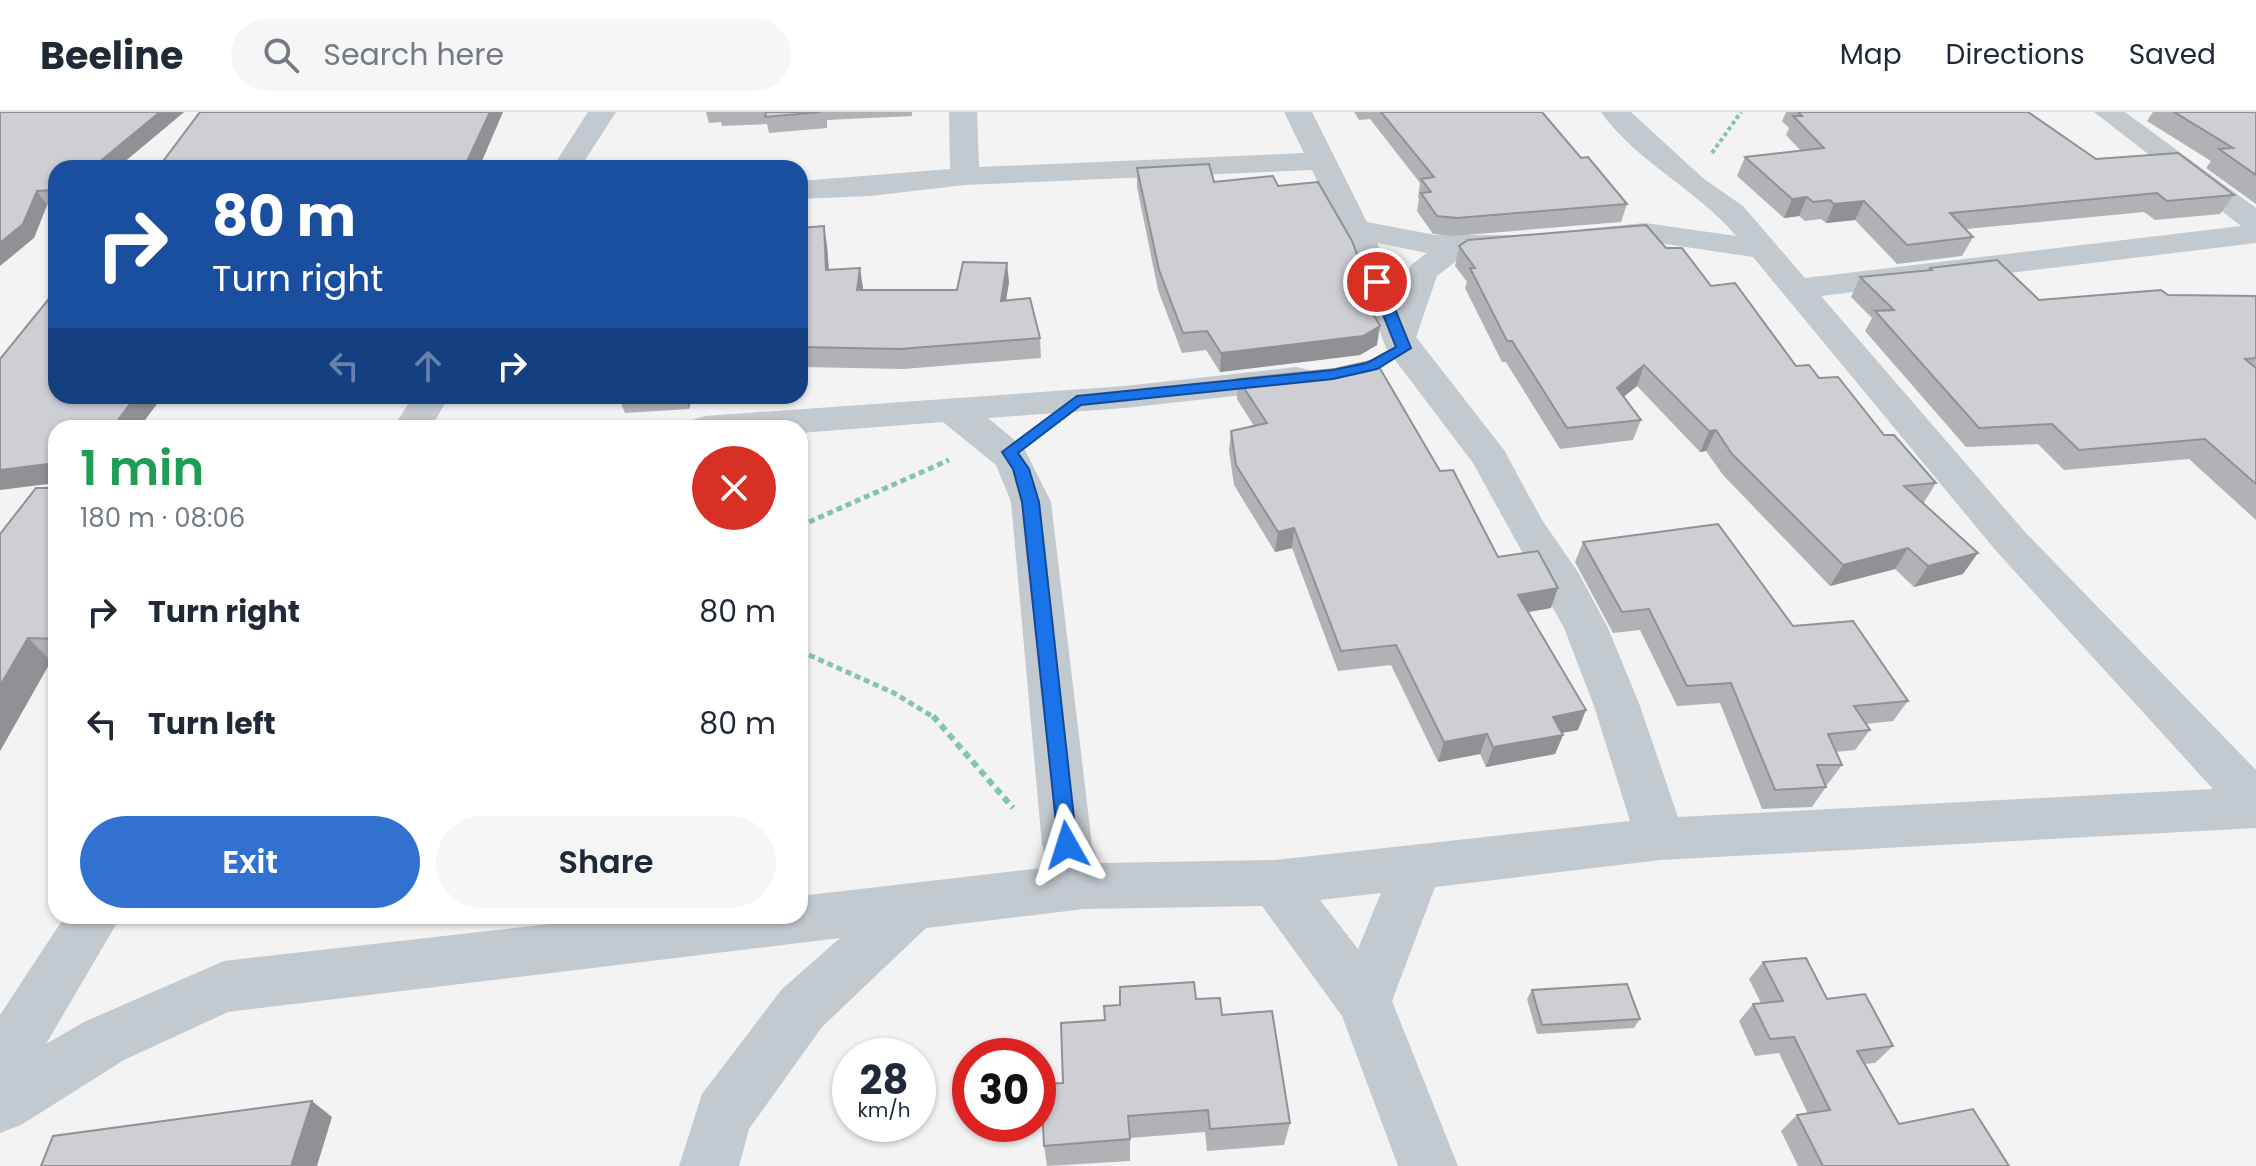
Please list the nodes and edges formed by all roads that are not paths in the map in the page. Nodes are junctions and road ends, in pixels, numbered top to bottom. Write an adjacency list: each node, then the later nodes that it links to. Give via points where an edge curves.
1 (602, 112): 6 (street)
2 (963, 112): 8 (street)
3 (1298, 112): 7 (street)
4 (2108, 112): 10 (street)
5 (1626, 115): 14 (street, via 1694,185 1732,212)
6 (571, 160)
7 (1321, 161): 8 (street); 11 (street)
8 (965, 176): 9 (street)
9 (808, 190)
10 (2256, 223)
11 (1355, 228): 13 (street, via 1413,245); 16 (street)
12 (2256, 234): 15 (street)
13 (1453, 248): 14 (street, via 1645,232); 16 (street, via 1422,272)
14 (1762, 249): 15 (street)
15 (1795, 289): 22 (street, via 2011,542)
16 (1391, 350): 23 (street, via 1490,459 1525,526 1557,572 1612,693)
17 (1333, 374): 18 (street)
18 (1077, 401): 19 (street); 21 (street)
19 (951, 410): 20 (street); 21 (street)
20 (808, 420)
21 (1001, 446): 24 (street, via 1021,469 1031,502)
22 (2256, 805): 23 (street)
23 (1661, 839): 25 (street)
24 (1075, 866): 26 (street); 27 (street)
25 (1417, 867): 26 (street); 31 (street)
26 (1275, 883): 31 (street)
27 (910, 909): 28 (street); 35 (street, via 802,1008 723,1115)
28 (808, 921)
29 (88, 924): 32 (street)
30 (778, 924): 34 (street, via 224,987 104,1041)
31 (1364, 1001): 36 (street)
32 (18, 1009): 33 (street)
33 (0, 1066)
34 (0, 1104)
35 (709, 1166)
36 (1428, 1166)

